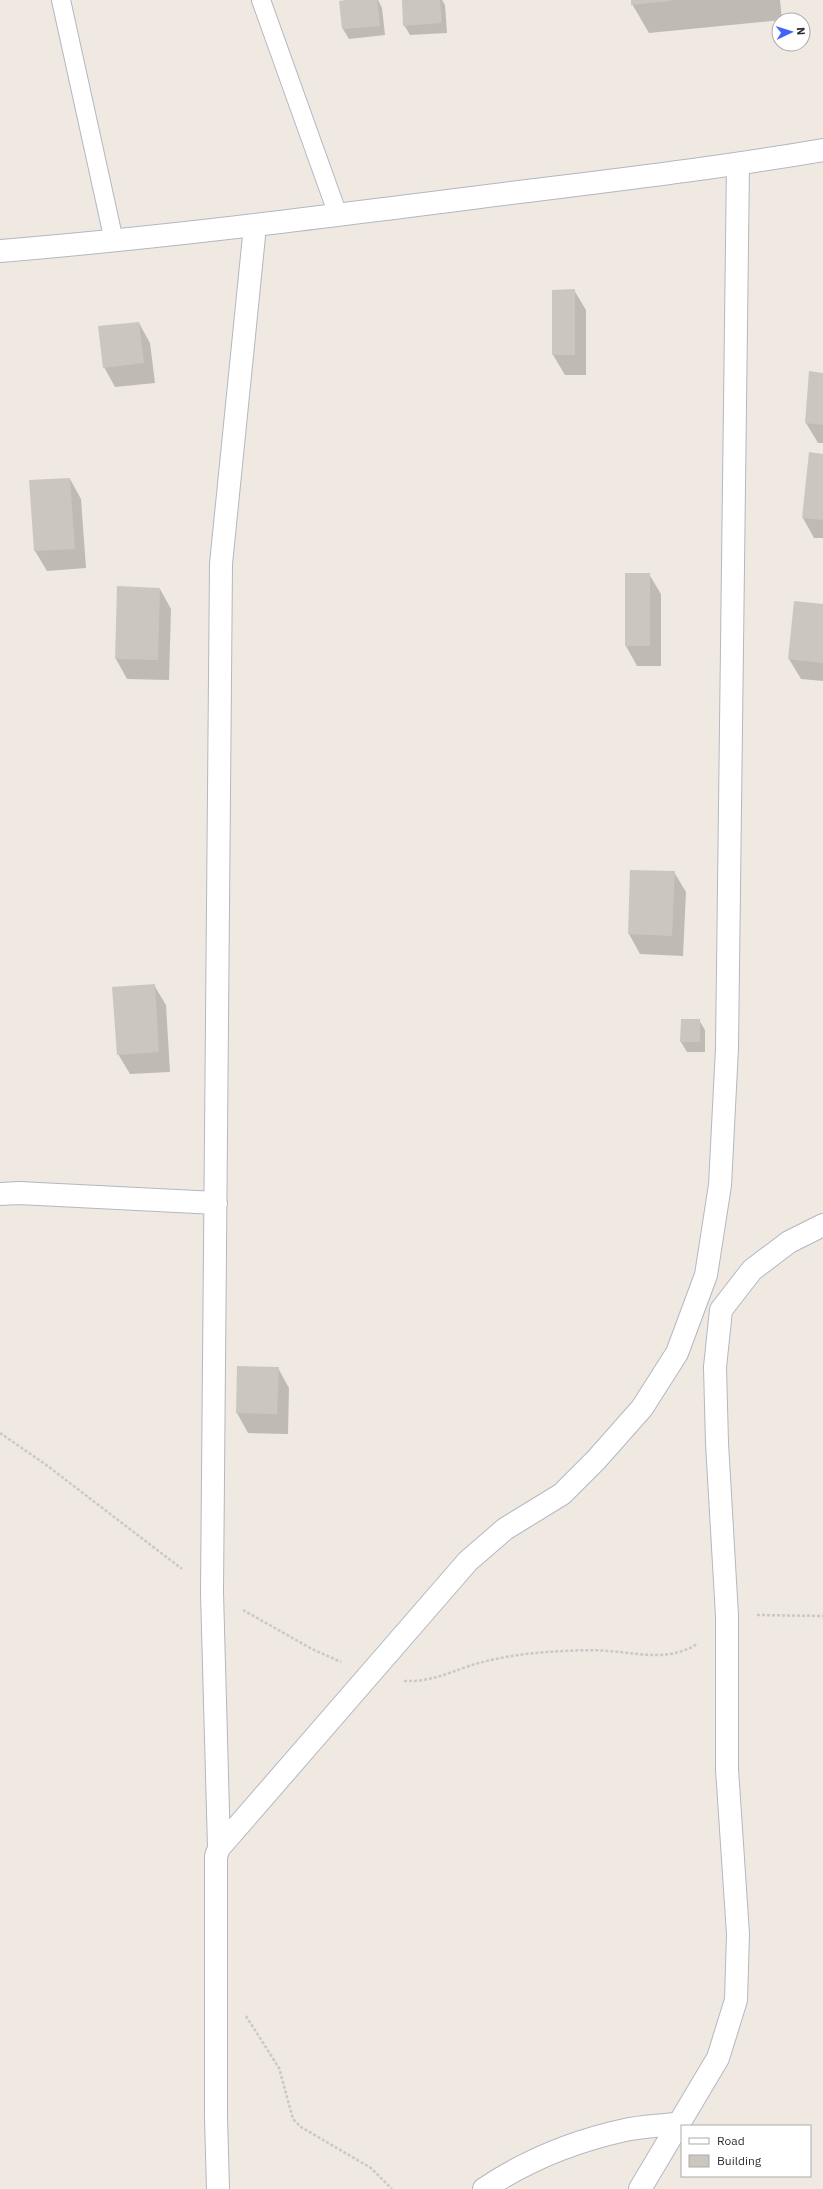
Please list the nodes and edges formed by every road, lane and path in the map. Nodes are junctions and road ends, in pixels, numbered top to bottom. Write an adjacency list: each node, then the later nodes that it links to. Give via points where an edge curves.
1 (61, 0): 7 (lane)
2 (260, 0): 5 (lane)
3 (823, 150): 4 (street)
4 (738, 164): 5 (street); 14 (street, via 727,1048 720,1185 706,1275 677,1353 642,1408 562,1494 505,1529 468,1561)
5 (338, 216): 6 (street)
6 (255, 226): 7 (street); 10 (street, via 221,564)
7 (114, 242): 8 (street)
8 (0, 250)
9 (0, 1194): 10 (street)
10 (216, 1202): 15 (street, via 212,1592)
11 (823, 1226): 12 (street, via 789,1242 752,1270 721,1310 715,1367)
12 (728, 1616): 13 (path); 14 (path, via 709,1635 689,1649 667,1655 607,1650 545,1652 495,1659 443,1677 420,1681); 17 (street, via 727,1769 738,1934 736,2000 718,2058)
13 (823, 1616)
14 (371, 1675): 15 (street)
15 (219, 1848): 18 (street, via 216,1856)
16 (245, 2014): 19 (path, via 279,2068 293,2119 301,2128 371,2168)
17 (680, 2123): 20 (street, via 626,2130 557,2149); 21 (street)
18 (218, 2189)
19 (392, 2189)
20 (484, 2189)
21 (640, 2189)

